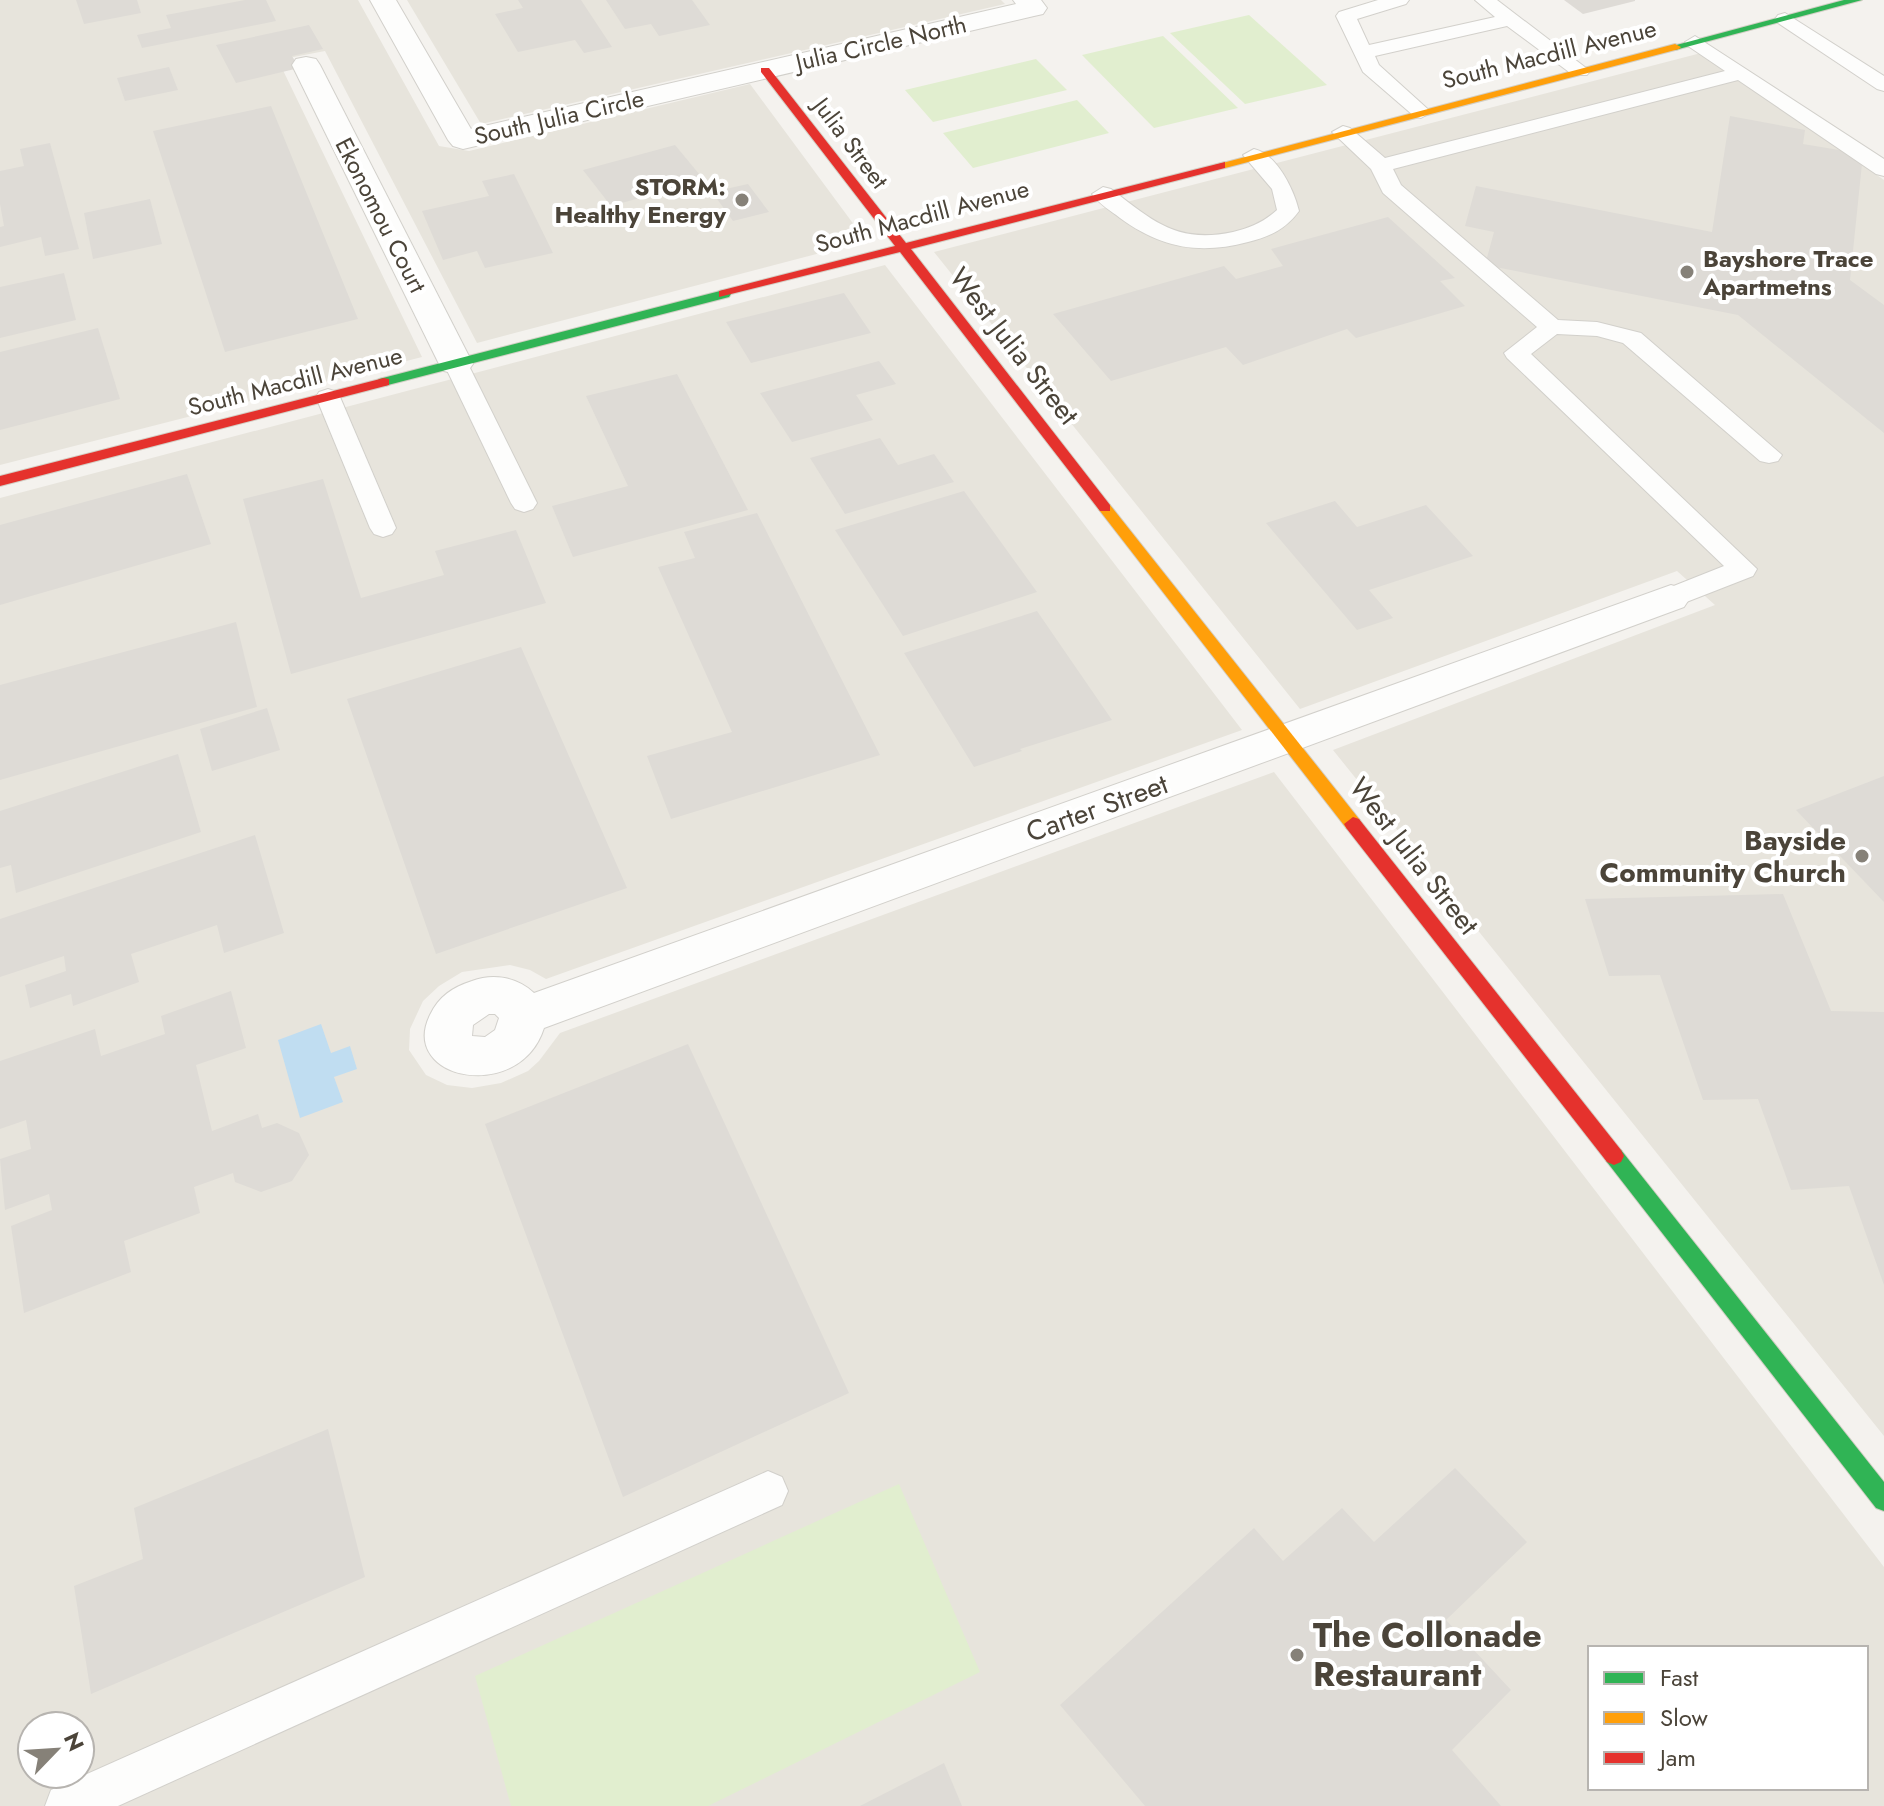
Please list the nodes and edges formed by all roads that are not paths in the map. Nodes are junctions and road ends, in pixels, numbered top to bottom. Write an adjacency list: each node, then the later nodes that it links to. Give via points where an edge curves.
1 (383, 0): 13 (street, South Julia Circle, via 463,140)
2 (1026, 0): 13 (street, Julia Circle North, via 1034,8)
3 (1399, 0): 9 (lane, via 1346,16)
4 (1485, 0): 6 (lane)
5 (1857, 0): 7 (street, South Macdill Avenue)
6 (1510, 19): 9 (lane); 14 (lane)
7 (1785, 19): 8 (street, South Macdill Avenue); 12 (lane)
8 (1695, 42): 14 (street, South Macdill Avenue); 15 (lane)
9 (1362, 53): 17 (lane, via 1370,68)
10 (1884, 59): 12 (lane)
11 (306, 65): 25 (street, Ekonomou Court)
12 (1855, 66): 16 (lane)
13 (765, 70): 23 (street, Julia Street)
14 (1580, 71): 17 (street, South Macdill Avenue)
15 (1742, 73): 20 (lane); 21 (lane)
16 (1884, 85)
17 (1421, 112): 18 (street, South Macdill Avenue)
18 (1343, 132): 19 (street, South Macdill Avenue); 20 (lane)
19 (1254, 155): 22 (street, South Macdill Avenue); 22 (lane, via 1283,188 1288,211 1275,228 1215,244 1183,244 1154,232)
20 (1381, 166): 24 (lane, via 1391,188)
21 (1884, 169)
22 (1103, 194): 23 (street, South Macdill Avenue)
23 (900, 246): 25 (street, South Macdill Avenue); 32 (street, West Julia Street)
24 (1552, 327): 27 (lane, via 1597,329 1632,338); 31 (lane, via 1516,353 1743,569)
25 (456, 364): 26 (street, South Macdill Avenue); 29 (lane)
26 (328, 397): 28 (street, South Macdill Avenue); 30 (lane)
27 (1769, 455)
28 (0, 481)
29 (524, 503)
30 (383, 528)
31 (1671, 598): 32 (street, Carter Street)
32 (1287, 740): 33 (street, Carter Street); 35 (street, West Julia Street)
33 (524, 1016)
34 (768, 1491): 36 (lane)
35 (1884, 1500)
36 (79, 1804)

